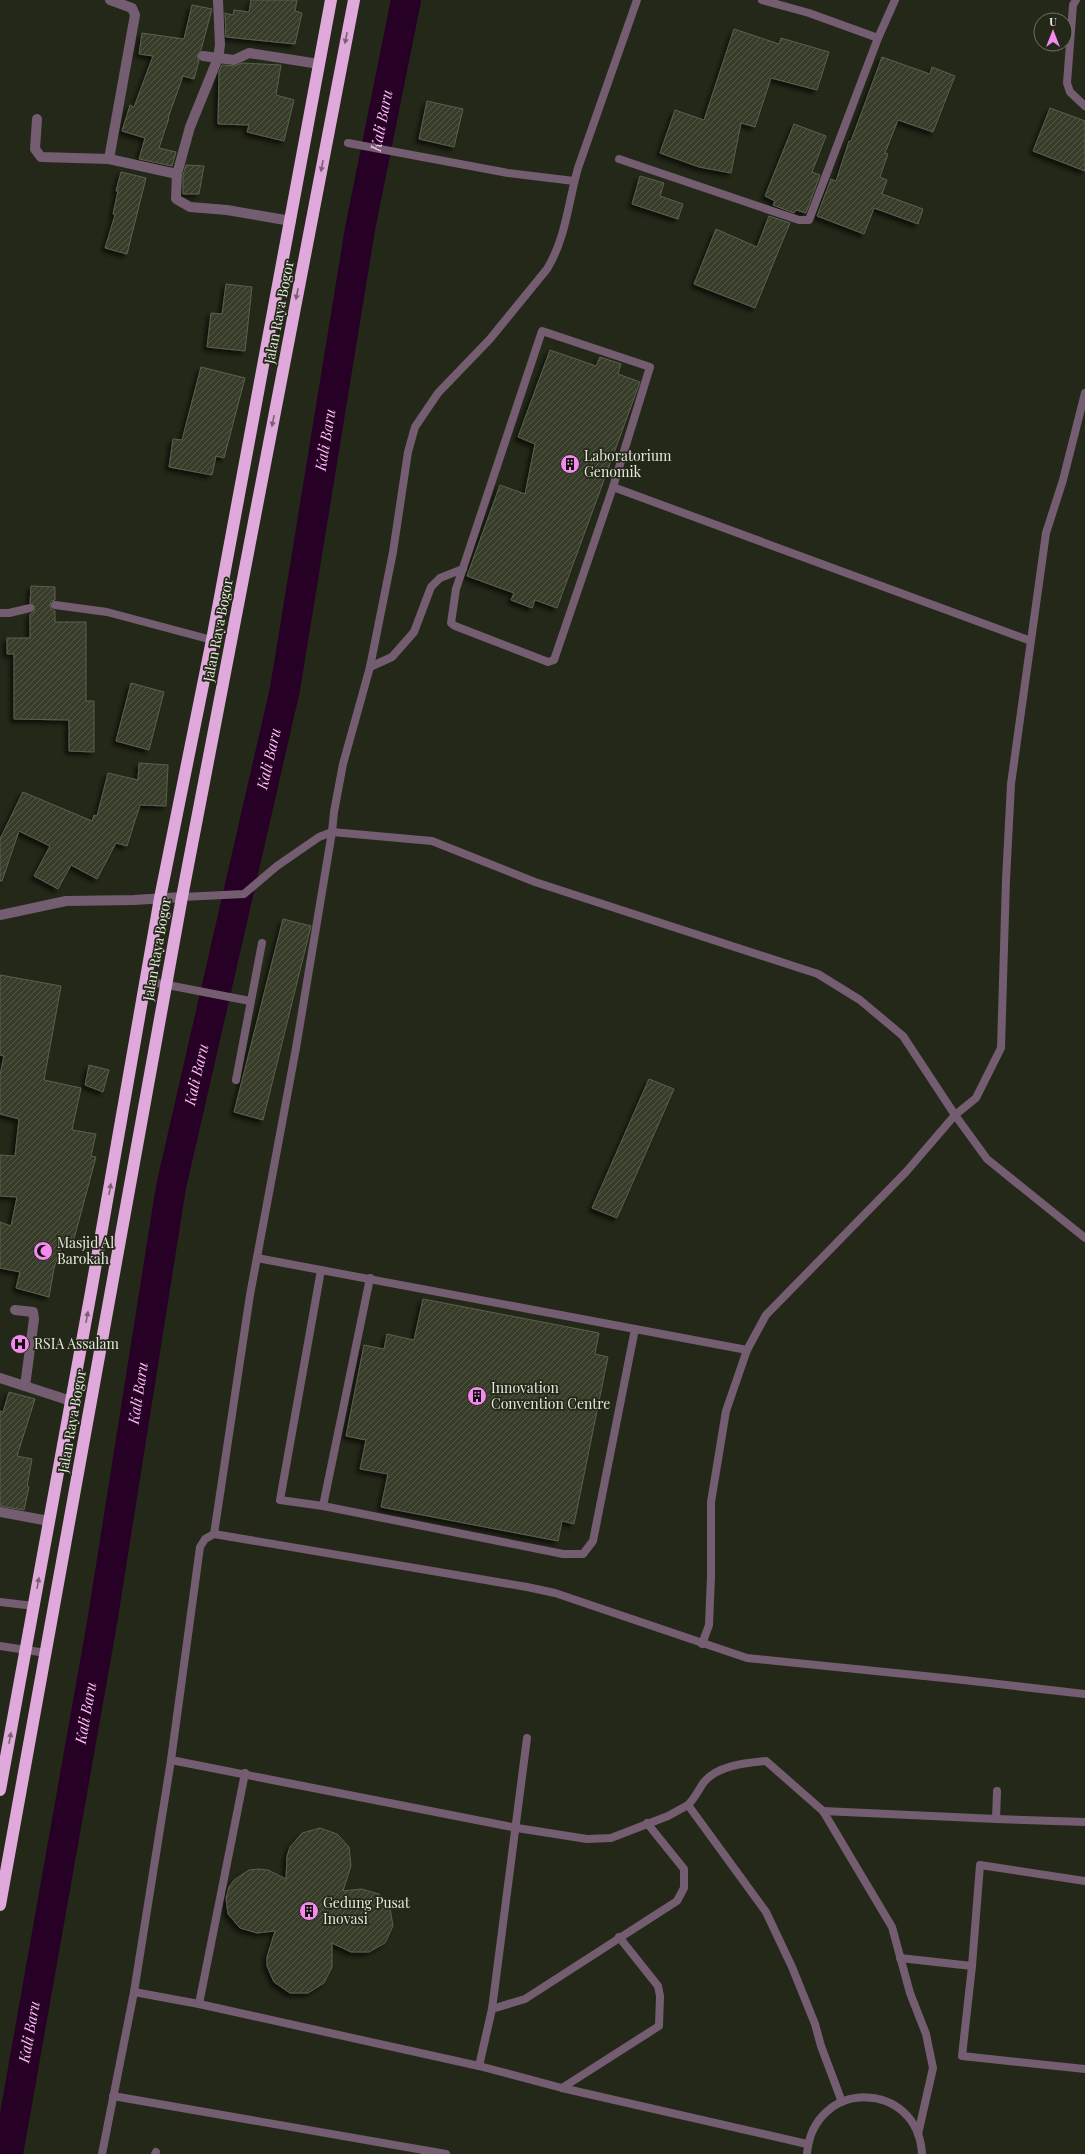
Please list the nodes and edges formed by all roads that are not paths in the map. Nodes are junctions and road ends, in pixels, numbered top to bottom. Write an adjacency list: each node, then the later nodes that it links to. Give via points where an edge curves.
1 (110, 0): 16 (street, via 132,8 134,15)
2 (218, 0): 11 (street)
3 (331, 0): 12 (highway, Jalan Raya Bogor)
4 (354, 0): 31 (highway, Jalan Raya Bogor, one-way to 31)
5 (637, 0): 19 (lane)
6 (762, 0): 9 (lane, via 809,13)
7 (895, 0): 9 (lane)
8 (1076, 0): 13 (lane, via 1073,5 1067,84 1070,92)
9 (878, 38): 17 (lane, via 809,220 799,220)
10 (203, 56): 11 (street)
11 (218, 58): 12 (street, via 234,60 249,53); 18 (street, via 196,109)
12 (319, 64): 20 (highway, Jalan Raya Bogor)
13 (1085, 106)
14 (37, 120): 16 (street, via 35,149 41,157)
15 (351, 143): 19 (lane, via 508,173)
16 (109, 159): 18 (street)
17 (619, 159)
18 (177, 174): 20 (street, via 176,199 190,207 227,210)
19 (574, 182): 29 (lane, via 564,232 547,270 490,339 438,393 415,428 408,452 393,552)
20 (291, 221): 27 (highway, Jalan Raya Bogor)
21 (1085, 393): 28 (lane, via 1064,480 1046,533)
22 (612, 487): 23 (lane, via 554,660 548,662 451,623 456,589); 23 (lane, via 650,367 542,331); 28 (lane)
23 (463, 569): 29 (lane, via 440,578 431,587 414,632 392,657)
24 (55, 605): 27 (lane, via 107,612)
25 (30, 608): 26 (lane)
26 (0, 613)
27 (212, 640): 32 (highway, Jalan Raya Bogor)
28 (1031, 641): 39 (lane, via 1011,784 1001,1048 976,1098)
29 (370, 667): 30 (lane, via 343,764)
30 (332, 832): 31 (lane, via 319,837 276,866 240,896); 39 (lane, via 432,841 535,882 818,974 860,1000 903,1036); 41 (lane)
31 (182, 897): 32 (street); 36 (highway, Jalan Raya Bogor)
32 (160, 898): 33 (street, via 66,901); 35 (highway, Jalan Raya Bogor)
33 (0, 915)
34 (262, 942): 37 (lane)
35 (147, 981): 36 (lane); 49 (highway, Jalan Raya Bogor, one-way to 35)
36 (166, 985): 37 (lane); 59 (highway, Jalan Raya Bogor)
37 (250, 1001): 38 (lane)
38 (236, 1080)
39 (955, 1115): 40 (lane, via 987,1160); 46 (lane, via 906,1172 766,1315)
40 (1085, 1238)
41 (257, 1258): 42 (lane); 53 (lane)
42 (321, 1270): 43 (lane); 50 (lane, via 280,1500)
43 (370, 1278): 45 (lane); 50 (lane)
44 (16, 1310): 48 (street, via 33,1312 34,1319)
45 (635, 1329): 46 (lane); 50 (lane, via 593,1541 583,1554 563,1554)
46 (747, 1350): 56 (lane, via 726,1411 711,1502 709,1625)
47 (0, 1378): 48 (street)
48 (25, 1386): 49 (street)
49 (71, 1400): 52 (highway, Jalan Raya Bogor)
50 (323, 1506)
51 (0, 1512): 52 (street)
52 (49, 1521): 55 (highway, Jalan Raya Bogor, one-way to 52)
53 (214, 1534): 56 (lane, via 527,1586 555,1593); 62 (lane, via 205,1539 200,1547)
54 (0, 1602): 55 (lane)
55 (34, 1606): 58 (highway, Jalan Raya Bogor)
56 (702, 1644): 60 (lane, via 746,1658)
57 (0, 1646): 58 (lane)
58 (26, 1650): 59 (lane); 63 (highway, Jalan Raya Bogor, one-way to 58)
59 (46, 1653): 74 (highway, Jalan Raya Bogor)
60 (1085, 1694)
61 (527, 1738): 72 (lane)
62 (171, 1760): 64 (lane); 78 (lane)
63 (2, 1766): 65 (highway, Jalan Raya Bogor)
64 (245, 1773): 72 (lane); 79 (lane)
65 (0, 1790)
66 (997, 1791): 69 (lane)
67 (688, 1805): 68 (lane, via 705,1781 718,1772 738,1764 766,1761); 71 (lane, via 668,1816); 85 (lane, via 766,1912 815,2024)
68 (824, 1811): 69 (lane); 76 (lane, via 892,1927)
69 (996, 1819): 70 (lane)
70 (1085, 1822)
71 (647, 1823): 72 (lane, via 611,1838 587,1839); 75 (lane, via 684,1869 684,1888 677,1901)
72 (517, 1828): 80 (lane)
73 (1085, 1881): 77 (lane, via 980,1865)
74 (0, 1905)
75 (619, 1937): 80 (lane, via 525,1999); 83 (lane, via 658,1986 659,2026)
76 (900, 1958): 77 (lane); 86 (lane, via 926,2034 933,2068)
77 (972, 1966): 82 (lane, via 962,2056)
78 (134, 1992): 79 (lane); 84 (lane)
79 (199, 2004): 81 (lane)
80 (492, 2009): 81 (lane)
81 (479, 2066): 83 (lane)
82 (1085, 2069)
83 (562, 2088): 87 (lane)
84 (114, 2096): 88 (lane); 89 (lane)
85 (842, 2102): 86 (lane, via 861,2097 886,2101 906,2114); 87 (lane, via 826,2111 817,2121)
86 (918, 2134): 91 (lane)
87 (807, 2144): 90 (lane)
88 (102, 2154)
89 (446, 2154)
90 (806, 2154)
91 (922, 2154)

